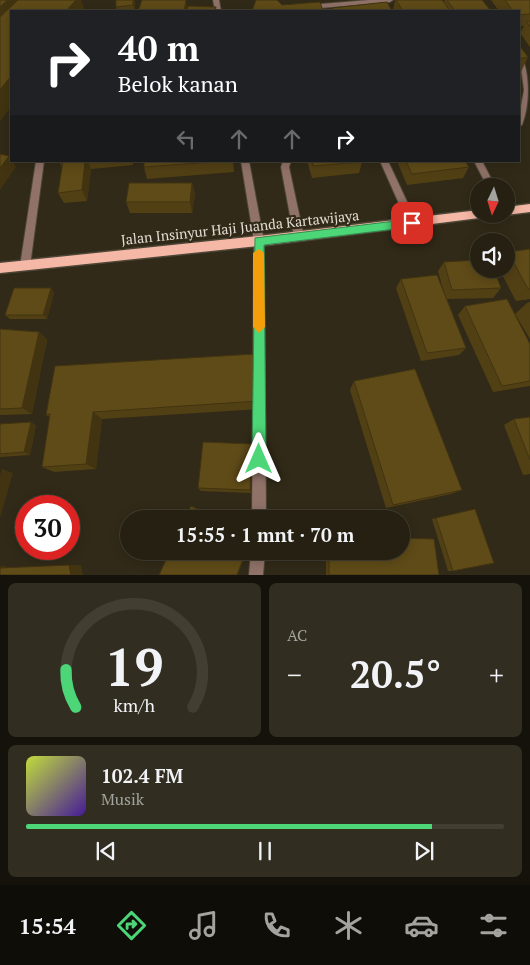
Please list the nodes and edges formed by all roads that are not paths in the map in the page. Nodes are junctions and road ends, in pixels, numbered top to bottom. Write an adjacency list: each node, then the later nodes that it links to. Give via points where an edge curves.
1 (390, 0): 2 (street)
2 (299, 8)
3 (520, 57): 4 (street, via 530,74 530,107)
4 (520, 122)
5 (40, 162): 17 (street)
6 (244, 162): 16 (street)
7 (287, 162): 15 (street, via 285,167)
8 (384, 162): 14 (street)
9 (479, 162): 10 (street)
10 (487, 178)
11 (530, 208): 12 (main road)
12 (515, 210)
13 (470, 216): 14 (main road, Jalan Insinyur Haji Juanda Kartawijaya)
14 (412, 223): 15 (main road, Jalan Insinyur Haji Juanda Kartawijaya)
15 (300, 237): 16 (main road, Jalan Insinyur Haji Juanda Kartawijaya)
16 (259, 241): 17 (main road, Jalan Insinyur Haji Juanda Kartawijaya); 19 (street)
17 (25, 266): 18 (main road, Jalan Insinyur Haji Juanda Kartawijaya)
18 (0, 268)
19 (259, 510)
20 (257, 560): 21 (street)
21 (256, 575)

